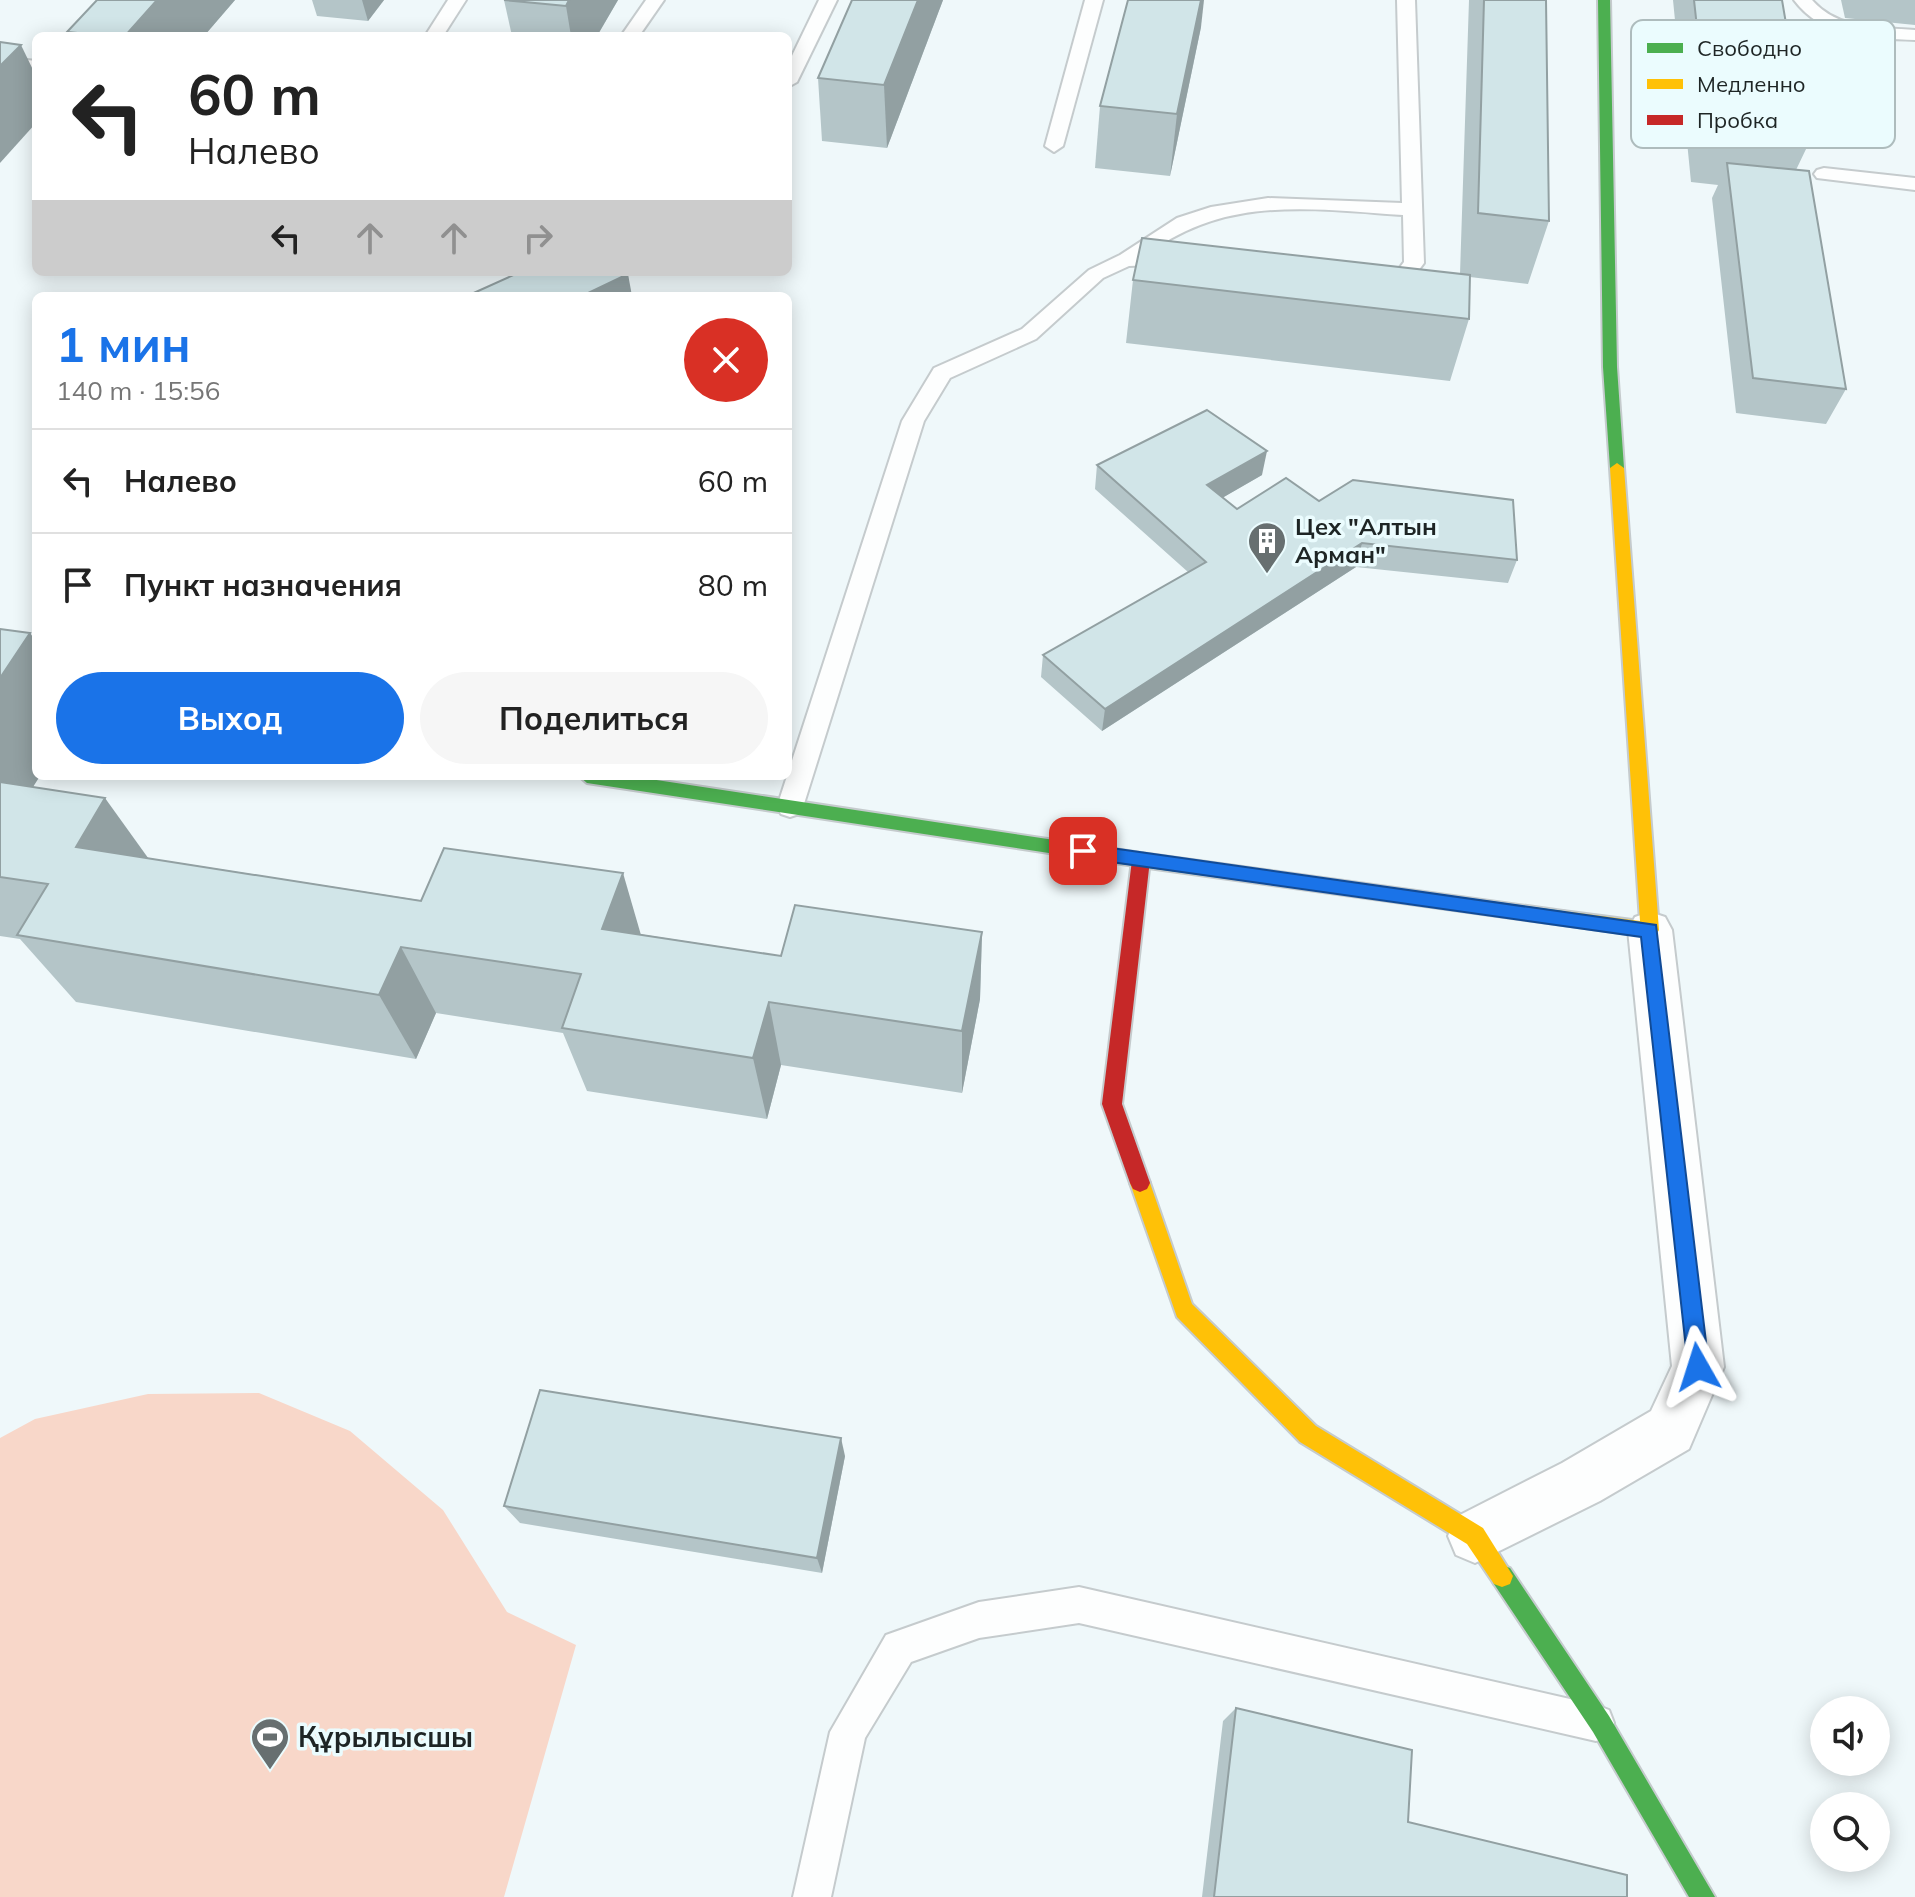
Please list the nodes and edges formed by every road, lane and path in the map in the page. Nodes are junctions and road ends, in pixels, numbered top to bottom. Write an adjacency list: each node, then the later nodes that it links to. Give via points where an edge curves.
1 (457, 0): 9 (lane)
2 (655, 0): 10 (lane)
3 (828, 0): 15 (lane)
4 (1094, 0): 16 (lane)
5 (1406, 0): 19 (lane)
6 (1604, 0): 26 (street, via 1610,367)
7 (1803, 0): 8 (lane, via 1812,13)
8 (1827, 20)
9 (437, 32)
10 (633, 32)
11 (1895, 33): 12 (lane)
12 (1915, 35)
13 (0, 62): 14 (lane)
14 (32, 66)
15 (792, 74)
16 (1054, 146)
17 (1824, 174): 18 (lane)
18 (1915, 184)
19 (1412, 210): 20 (lane, via 1293,204 1230,207 1181,223); 22 (lane, via 1414,263 1394,289)
20 (1126, 260): 21 (lane); 24 (lane, via 1096,274 1029,334 942,373 913,421)
21 (1193, 263)
22 (1354, 292)
23 (613, 780): 24 (street)
24 (790, 807): 25 (street)
25 (1141, 860): 26 (street); 27 (street, via 1112,1104 1184,1310 1308,1434)
26 (1650, 930): 27 (street, via 1698,1367 1670,1430)
27 (1475, 1536): 28 (street)
28 (1601, 1724): 29 (lane, via 1079,1605 979,1620 899,1648 848,1732); 30 (street)
29 (812, 1897)
30 (1703, 1897)

